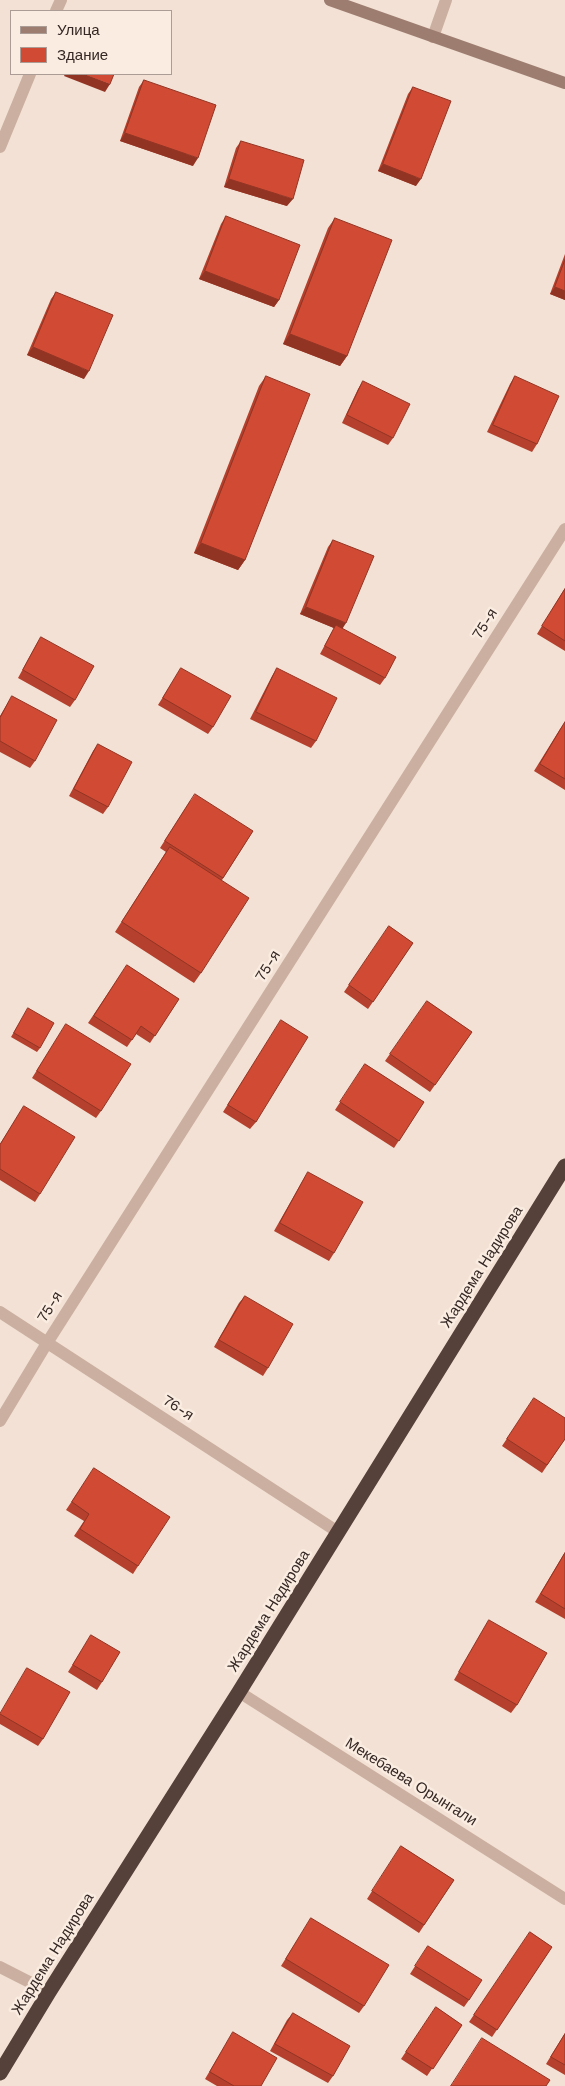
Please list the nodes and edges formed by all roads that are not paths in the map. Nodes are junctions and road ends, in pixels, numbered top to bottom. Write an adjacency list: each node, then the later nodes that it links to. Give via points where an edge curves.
1 (330, 0): 3 (street)
2 (446, 0): 3 (street)
3 (433, 37): 5 (street)
4 (30, 75): 6 (street)
5 (565, 83)
6 (0, 147)
7 (565, 529): 10 (street, 75-я)
8 (565, 1166): 12 (highway, Жардема Надирова)
9 (0, 1312): 10 (street, 76-я)
10 (47, 1343): 11 (street, 75-я); 12 (street, 76-я)
11 (0, 1420)
12 (338, 1532): 13 (highway, Жардема Надирова)
13 (239, 1692): 14 (street, Мекебаева Орынгали); 16 (highway, Жардема Надирова)
14 (565, 1899)
15 (0, 1967): 16 (street)
16 (49, 1992): 17 (highway, Жардема Надирова)
17 (0, 2073)

